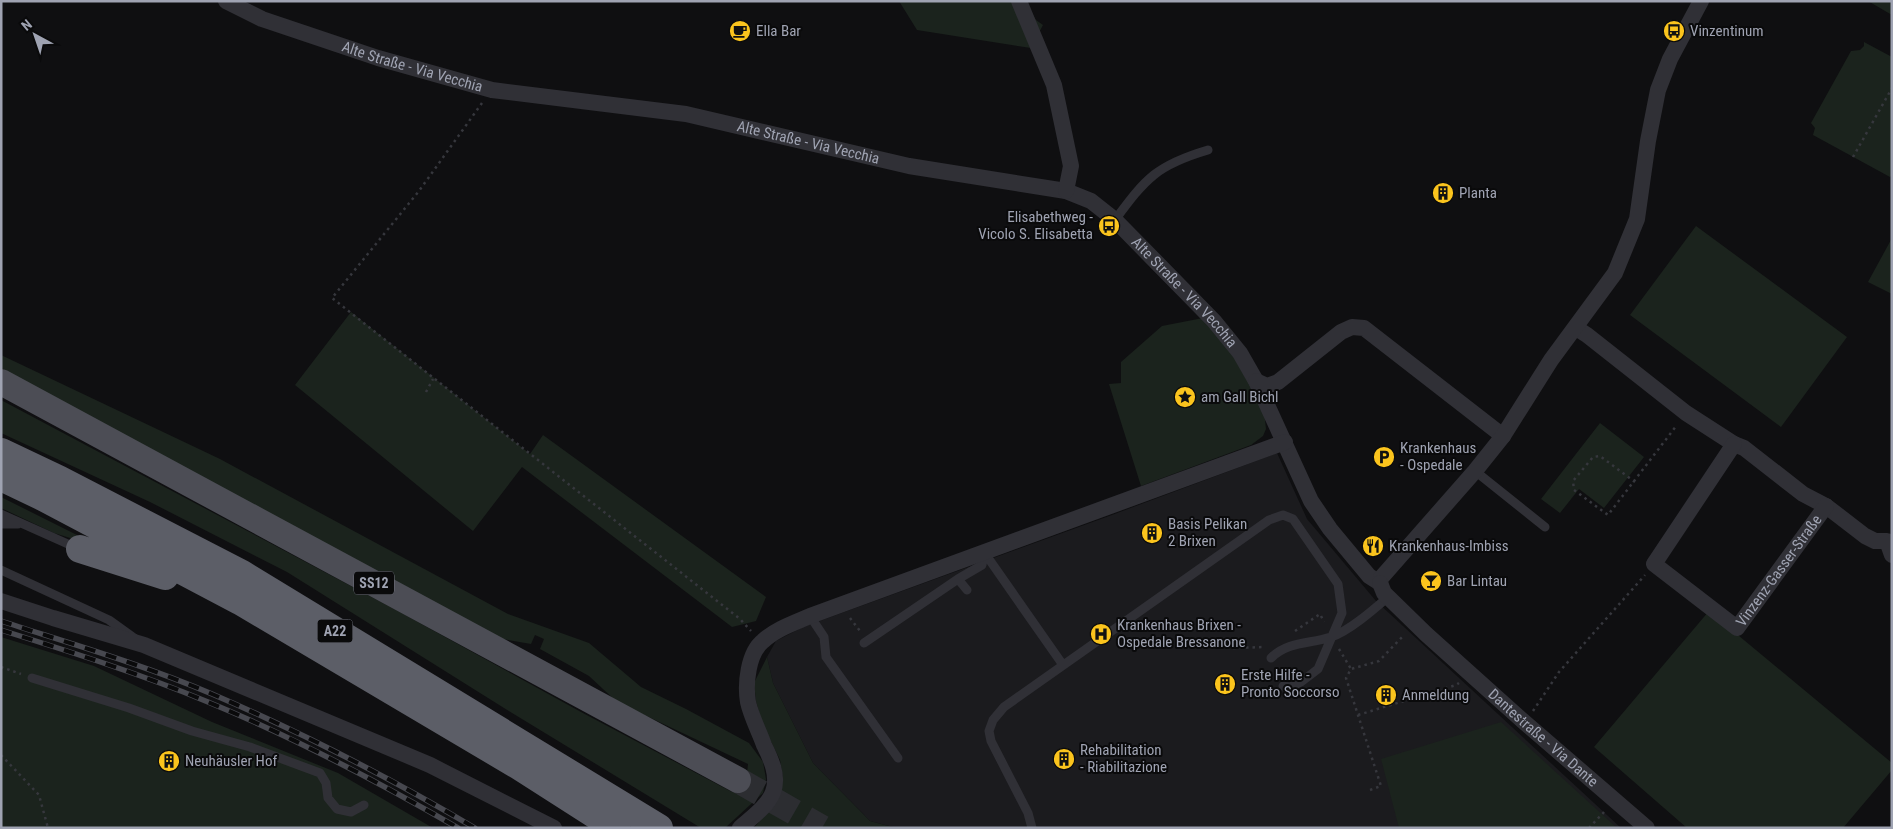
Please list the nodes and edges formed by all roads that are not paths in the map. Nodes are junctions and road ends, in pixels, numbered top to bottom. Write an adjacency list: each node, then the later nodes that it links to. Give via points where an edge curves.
1 (226, 1): 5 (street, Alte Straße - Via Vecchia, via 262,19 378,58 492,90 686,114 909,166)
2 (1019, 1): 5 (street, via 1054,85 1071,166)
3 (1701, 1): 7 (street, via 1670,59 1658,90 1637,218 1614,273)
4 (1208, 150): 6 (lane, via 1184,157 1148,178)
5 (1066, 191): 6 (street, Alte Straße - Via Vecchia, via 1091,202)
6 (1115, 220): 8 (street, Alte Straße - Via Vecchia, via 1214,321 1240,353)
7 (1576, 328): 10 (street, via 1551,360); 12 (street, via 1686,412)
8 (1256, 381): 10 (street, via 1267,386 1278,382 1340,332 1352,327 1364,328); 11 (street, Alte Straße - Via Vecchia)
9 (1, 382): 39 (main road, SS12)
10 (1503, 436): 14 (street)
11 (1285, 442): 22 (street); 27 (street, Alte Straße - Via Vecchia, via 1312,501 1330,529)
12 (1734, 444): 16 (street, via 1744,448 1803,494); 16 (street, Vinzenz-Gasser-Straße, via 1654,564 1737,628)
13 (1, 452): 44 (highway, A22, via 242,574)
14 (1475, 471): 20 (lane); 27 (street, via 1381,578)
15 (1, 477): 29 (highway, A22)
16 (1826, 506): 23 (street, via 1865,536 1875,541 1887,541)
17 (1, 514): 19 (lane)
18 (1, 524): 19 (lane)
19 (22, 524): 21 (lane)
20 (1545, 527)
21 (80, 549): 29 (highway)
22 (984, 552): 25 (lane, via 982,565); 30 (street); 35 (lane, via 1045,631)
23 (1892, 555)
24 (1, 570): 33 (lane, via 109,620)
25 (958, 579): 26 (lane); 32 (lane)
26 (967, 590)
27 (1384, 590): 31 (lane, via 1362,619); 46 (street, Dantestraße - Via Dante, via 1469,672)
28 (1, 601): 33 (street)
29 (240, 601): 43 (highway, A22, via 519,766)
30 (810, 616): 38 (lane, via 824,637 826,657); 41 (street, via 761,642 754,654 748,675 748,702 775,779 773,793)
31 (1333, 637): 34 (lane, via 1288,646); 35 (lane, via 1342,614 1338,584 1293,519 1283,515 1269,520); 37 (lane, via 1318,669 1301,682)
32 (864, 643)
33 (144, 645): 42 (street, via 388,754 430,765)
34 (1271, 658)
35 (1063, 665): 45 (lane, via 1004,707 989,731)
36 (32, 678): 40 (lane, via 250,747 320,773 326,783 328,798 337,810 351,812)
37 (1283, 686)
38 (898, 758)
39 (738, 780)
40 (364, 805)
41 (748, 825)
42 (554, 828)
43 (616, 828)
44 (659, 828)
45 (1032, 828)
46 (1647, 828)

